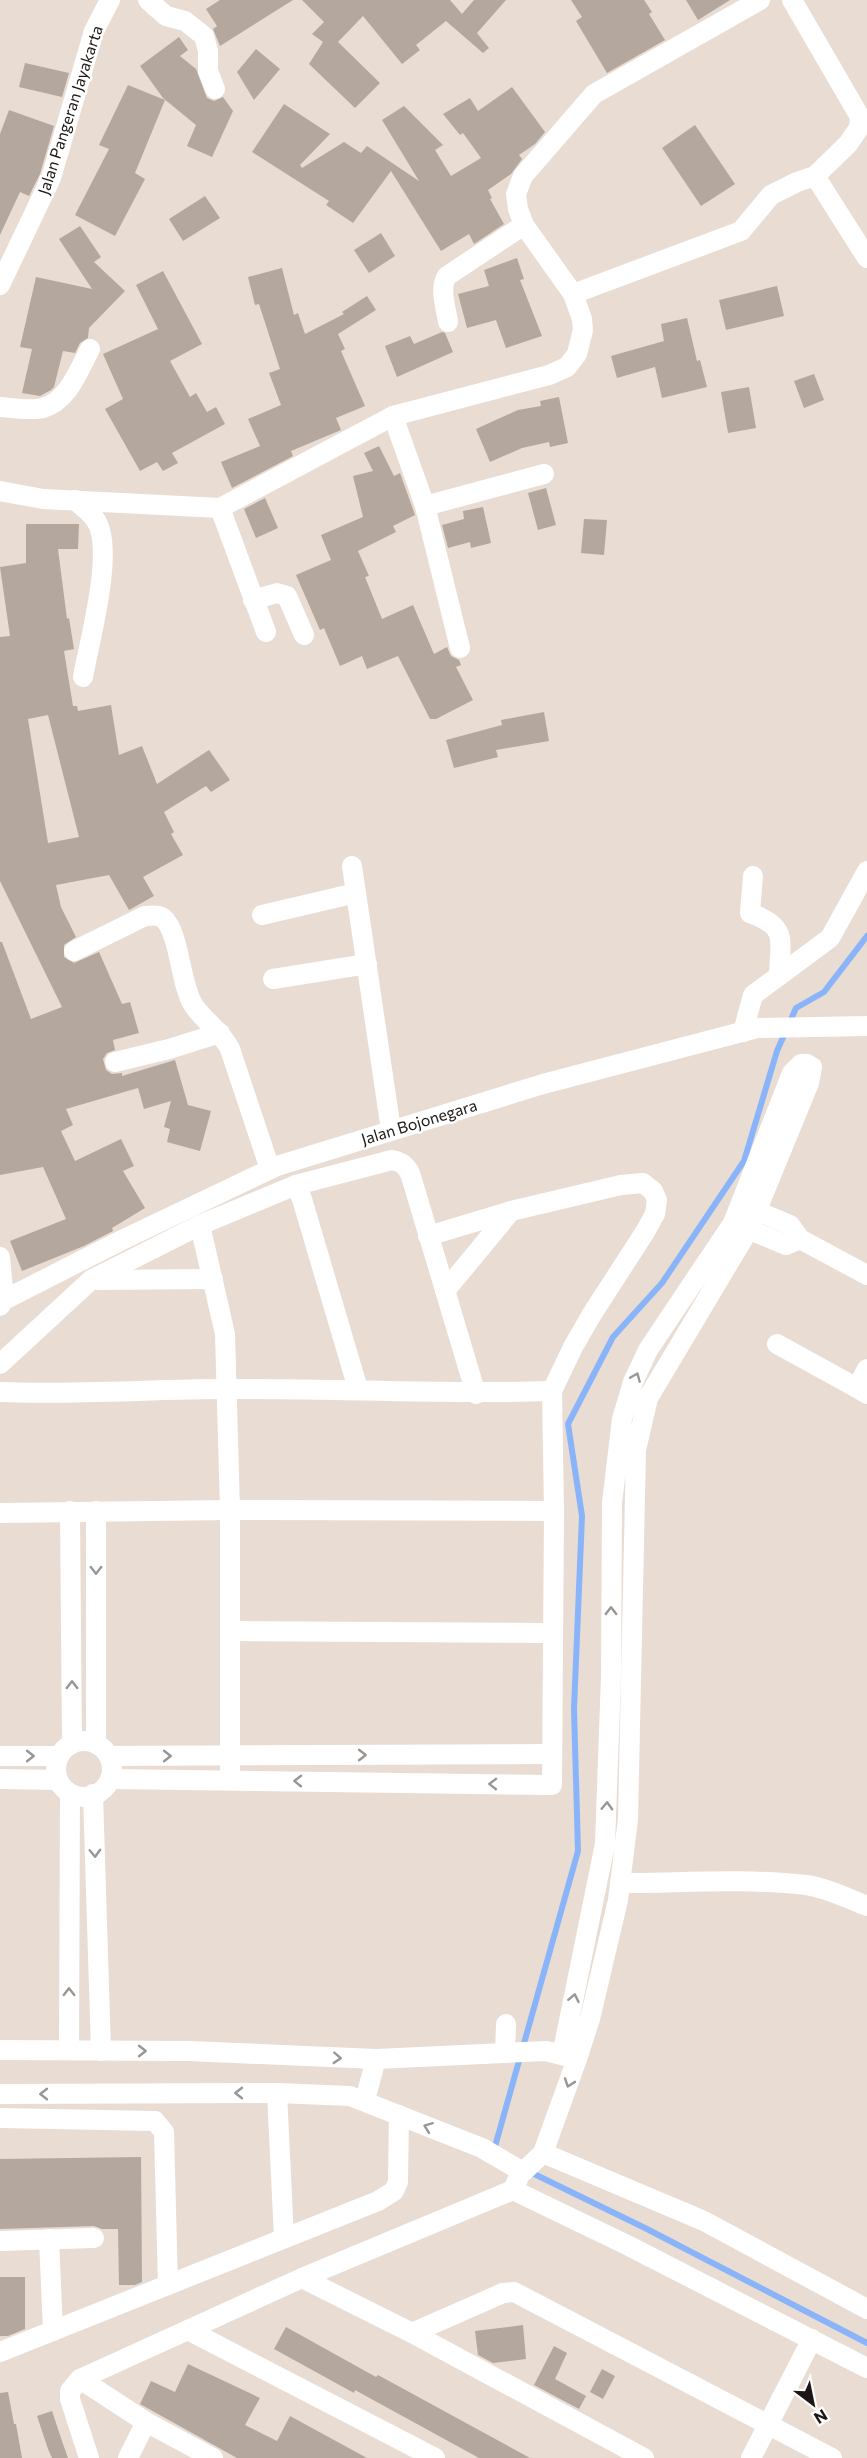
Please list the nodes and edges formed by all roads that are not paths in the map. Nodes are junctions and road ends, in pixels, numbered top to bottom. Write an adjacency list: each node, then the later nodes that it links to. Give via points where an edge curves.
1 (110, 0): 9 (street, Jalan Pangeran Jayakarta, via 94,31 51,178)
2 (148, 0): 5 (street, via 166,16 185,21 204,36 208,71)
3 (760, 0): 7 (street, via 594,94 523,176 516,194)
4 (792, 0): 6 (street, via 860,117 859,128 848,144)
5 (216, 89)
6 (815, 176): 8 (street); 10 (street, via 771,195 741,231)
7 (524, 225): 10 (street); 11 (street, via 443,281)
8 (867, 258)
9 (0, 285)
10 (573, 294): 14 (street, via 583,330 577,354 567,367)
11 (448, 322)
12 (90, 349): 13 (street, via 57,402 42,408)
13 (0, 407)
14 (393, 416): 18 (street); 19 (street)
15 (544, 474): 18 (street)
16 (0, 491): 17 (street)
17 (75, 500): 19 (street); 24 (street, via 96,520 104,547 104,566)
18 (425, 506): 23 (street)
19 (220, 508): 20 (street)
20 (254, 600): 21 (street); 22 (street, via 277,592 287,596)
21 (266, 632)
22 (304, 635)
23 (460, 648)
24 (83, 677)
25 (352, 867): 28 (street)
26 (867, 871): 32 (street, via 830,938)
27 (753, 876): 32 (street, via 750,914 768,920 780,935)
28 (356, 893): 29 (street); 31 (street)
29 (262, 915)
30 (74, 951): 36 (street, via 145,916 163,918 172,935 190,999)
31 (367, 964): 33 (street); 38 (street)
32 (779, 976): 35 (street, via 753,995)
33 (273, 979)
34 (867, 1026): 35 (street, Jalan Bojonegara)
35 (750, 1030): 38 (street, Jalan Bojonegara, via 543,1084)
36 (220, 1033): 37 (street); 39 (street, via 230,1050)
37 (115, 1062)
38 (392, 1130): 39 (street, Jalan Bojonegara)
39 (270, 1169): 50 (street, Jalan Bojonegara)
40 (296, 1185): 43 (street); 44 (street, via 392,1160 402,1162 410,1173); 55 (street)
41 (511, 1211): 44 (street); 49 (street); 56 (street, via 632,1184 643,1184 657,1200 655,1214 592,1314)
42 (745, 1217): 42 (street, via 792,1073 801,1064 807,1064 812,1067 809,1083); 46 (street, via 786,1245 800,1239); 60 (street, one-way to 42, via 648,1350); 61 (street, via 648,1398)
43 (200, 1225): 47 (street); 48 (street)
44 (428, 1236): 49 (street)
45 (0, 1257): 50 (street)
46 (867, 1275)
47 (213, 1279): 48 (street); 54 (street, via 225,1334)
48 (91, 1280): 52 (street)
49 (445, 1292): 59 (street)
50 (2, 1303)
51 (777, 1344): 57 (street)
52 (0, 1364)
53 (867, 1370): 57 (street)
54 (227, 1389): 55 (street); 58 (street); 62 (street)
55 (358, 1389): 59 (street)
56 (552, 1391): 59 (street); 65 (street)
57 (862, 1391)
58 (0, 1392)
59 (476, 1394)
60 (622, 1419): 61 (street); 80 (street, one-way to 60, via 607,1813 612,1503)
61 (642, 1425): 79 (street, via 634,1485 628,1818)
62 (230, 1510): 64 (street); 65 (street); 67 (street)
63 (70, 1511): 64 (street); 66 (street); 69 (street, one-way to 63)
64 (96, 1511): 70 (street, one-way to 70)
65 (554, 1511): 68 (street)
66 (0, 1513)
67 (230, 1631): 68 (street); 72 (street)
68 (553, 1633): 71 (street)
69 (65, 1750): 70 (street, via 85,1741); 73 (street, one-way to 69); 77 (street, via 56,1770)
70 (102, 1750): 72 (street, one-way to 72); 75 (street, via 112,1770)
71 (552, 1754): 72 (street, one-way to 71); 76 (street, one-way to 76, via 552,1785)
72 (230, 1755): 76 (street)
73 (0, 1756)
74 (0, 1779): 77 (street)
75 (110, 1779): 76 (street); 78 (street)
76 (230, 1780)
77 (64, 1786): 78 (street, via 79,1796); 84 (street, one-way to 77)
78 (93, 1794): 85 (street, one-way to 85)
79 (619, 1892): 80 (street); 81 (street, via 721,1882 807,1885); 87 (street, via 590,2019)
80 (596, 1896): 87 (street, one-way to 80)
81 (867, 1906)
82 (506, 2024): 86 (street)
83 (0, 2050): 84 (street)
84 (69, 2050): 85 (street)
85 (101, 2051): 88 (street, one-way to 88)
86 (512, 2052): 87 (street); 88 (street)
87 (562, 2055): 94 (street, one-way to 94)
88 (376, 2060): 91 (street)
89 (277, 2093): 90 (street, one-way to 90); 91 (street); 97 (street)
90 (0, 2094)
91 (365, 2100): 92 (street)
92 (399, 2115): 94 (street, one-way to 92); 97 (street, via 398,2182 394,2191)
93 (0, 2118): 101 (street, via 155,2121 160,2125 164,2132)
94 (528, 2164): 95 (street); 102 (street, via 704,2221)
95 (513, 2190): 100 (street); 106 (street)
96 (94, 2238): 98 (street)
97 (284, 2238): 101 (street)
98 (49, 2239): 99 (street); 104 (street)
99 (0, 2241)
100 (302, 2278): 103 (street); 105 (street)
101 (168, 2285): 104 (street)
102 (867, 2309)
103 (188, 2330): 109 (street); 115 (street)
104 (53, 2331): 107 (street)
105 (412, 2332): 111 (street, via 503,2293 514,2292); 116 (street)
106 (812, 2339): 108 (street); 111 (street)
107 (0, 2352)
108 (867, 2368)
109 (80, 2379): 110 (street); 112 (street, via 70,2391 70,2399)
110 (146, 2422): 113 (street); 114 (street)
111 (768, 2425): 117 (street); 118 (street)
112 (89, 2458)
113 (128, 2458)
114 (213, 2458)
115 (435, 2458)
116 (644, 2458)
117 (752, 2458)
118 (832, 2458)

